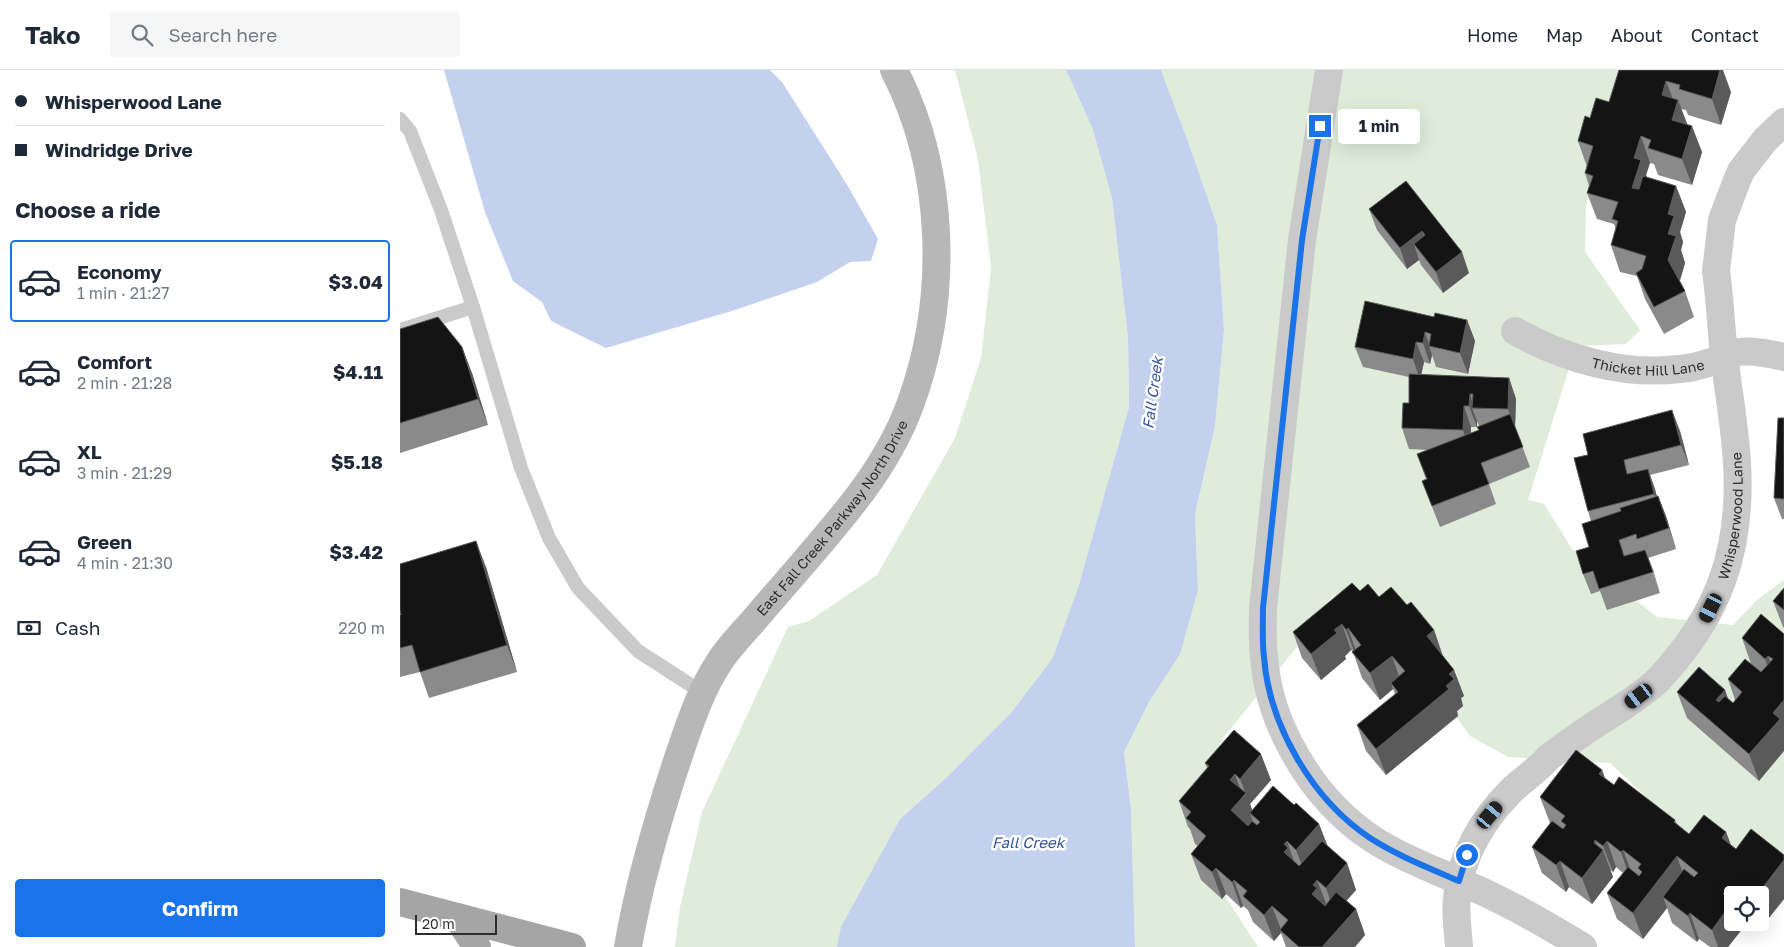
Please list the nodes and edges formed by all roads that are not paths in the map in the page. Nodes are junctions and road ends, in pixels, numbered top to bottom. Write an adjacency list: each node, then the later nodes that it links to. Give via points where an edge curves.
1 (894, 70): 11 (main road, East Fall Creek Parkway North Drive, via 921,137 936,228 932,318 918,384 895,440 864,488 720,660)
2 (1329, 70): 12 (street, via 1300,249 1263,608 1264,658 1270,695 1288,743 1315,786 1370,838)
3 (400, 119): 5 (lane)
4 (1784, 122): 9 (street, Whisperwood Lane, via 1741,171 1722,220 1716,272)
5 (405, 135): 6 (lane, via 441,210)
6 (473, 307): 7 (lane); 11 (lane, via 521,468 549,538 578,588 638,650)
7 (400, 330)
8 (1515, 331): 9 (street, Thicket Hill Lane, via 1572,357 1624,368 1680,369)
9 (1724, 356): 10 (street, Thicket Hill Lane, via 1746,351); 12 (street, Whisperwood Lane, via 1737,460 1738,511 1732,549 1717,597 1676,661 1649,688 1568,743 1513,789 1477,834)
10 (1784, 357)
11 (703, 694): 17 (main road, East Fall Creek Parkway North Drive, via 656,829)
12 (1459, 881): 18 (street, Whisperwood Lane, via 1456,899); 19 (street, via 1518,909)
13 (400, 902): 14 (main road)
14 (457, 917): 15 (main road); 16 (main road)
15 (477, 947)
16 (572, 947)
17 (628, 947)
18 (1459, 947)
19 (1583, 947)

